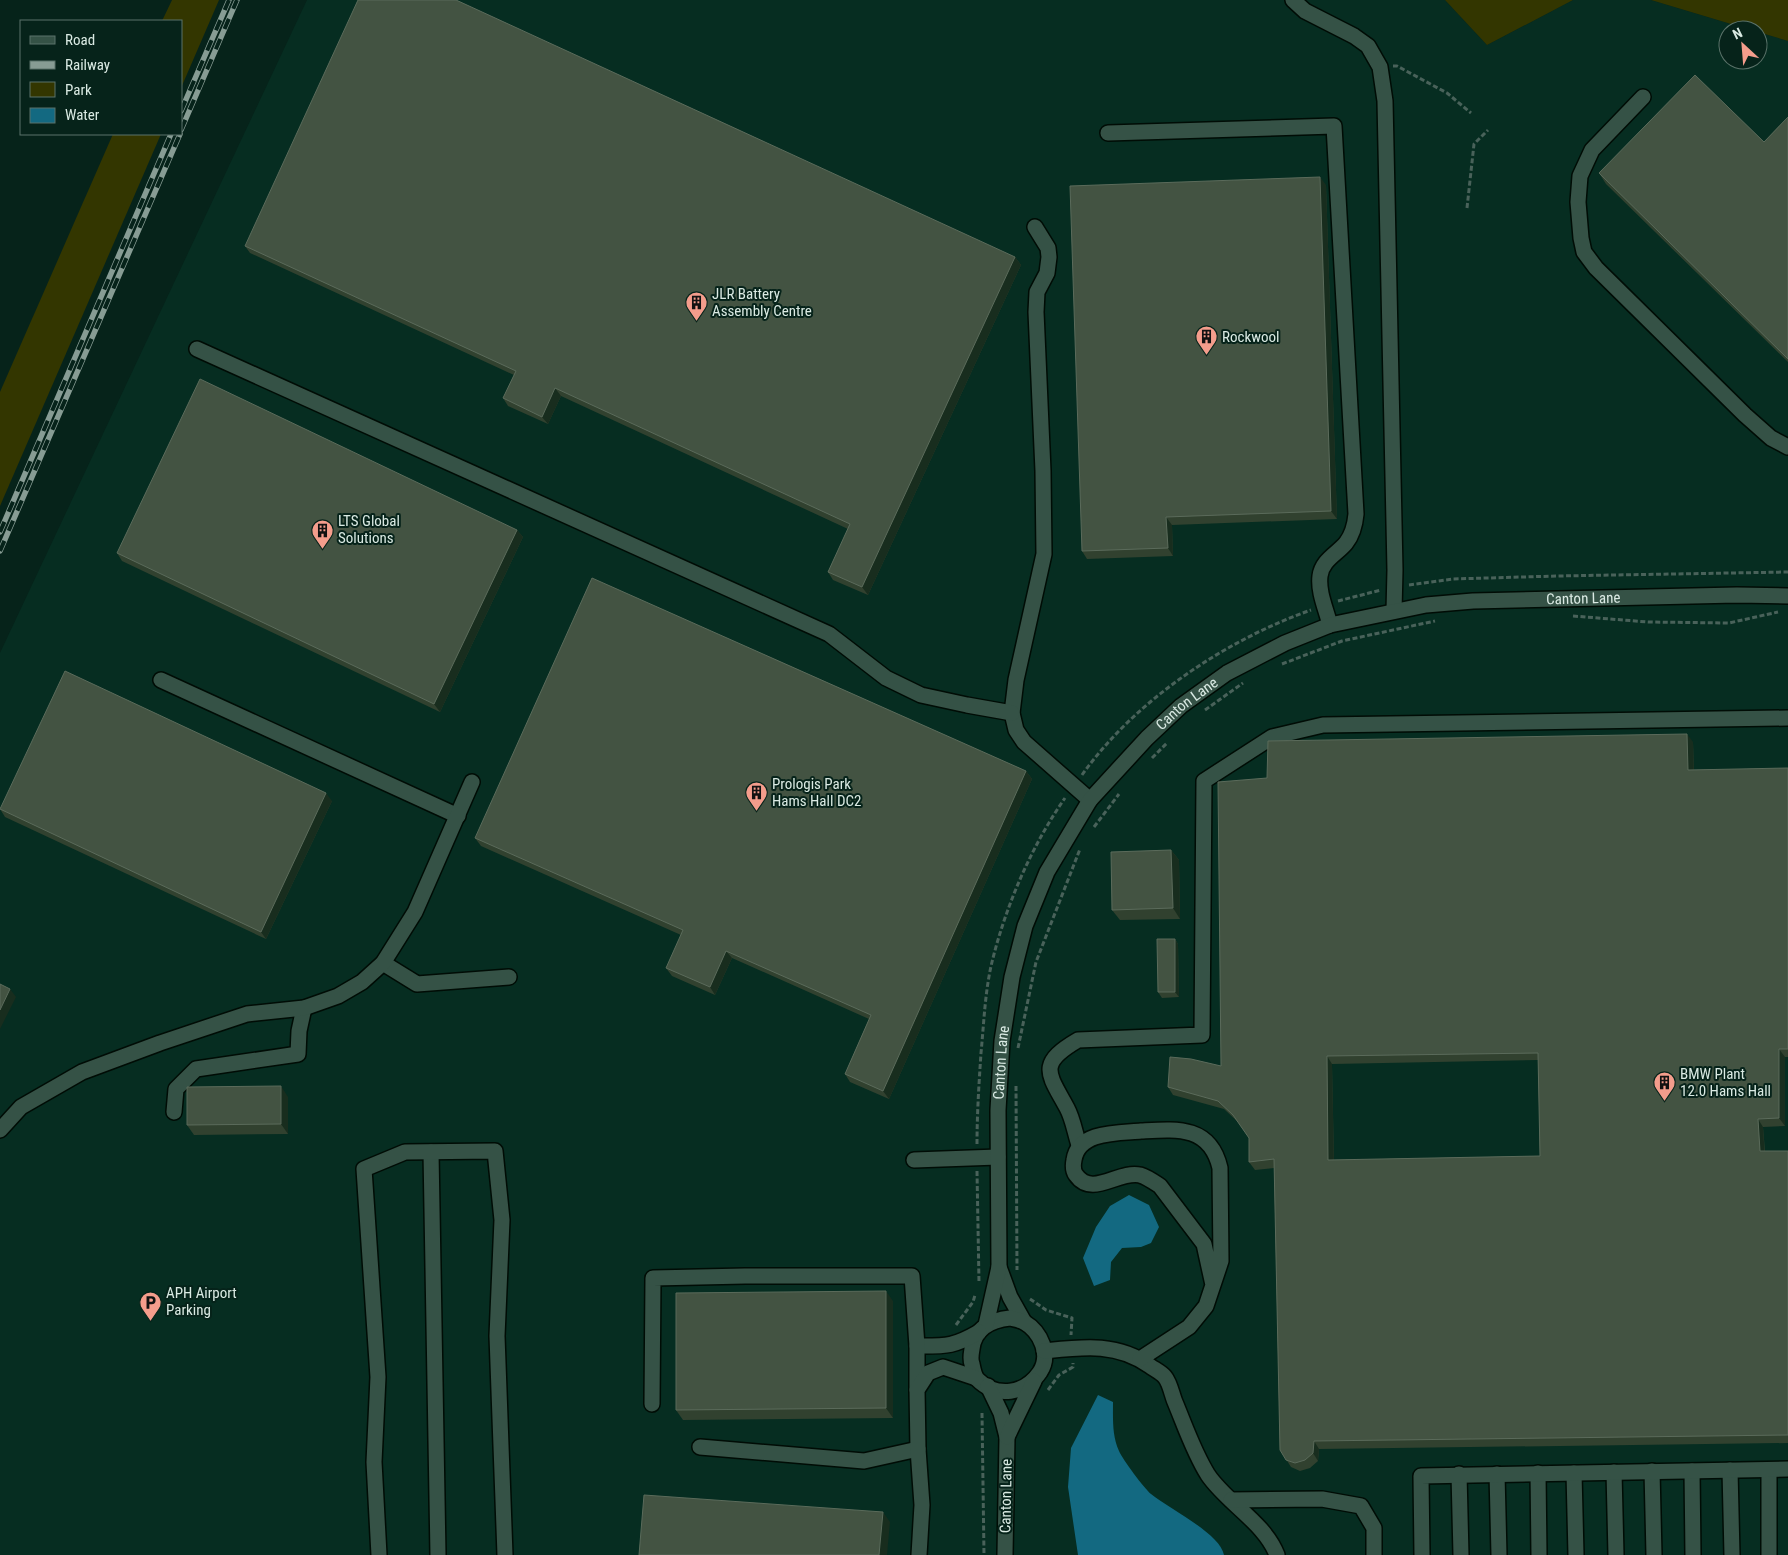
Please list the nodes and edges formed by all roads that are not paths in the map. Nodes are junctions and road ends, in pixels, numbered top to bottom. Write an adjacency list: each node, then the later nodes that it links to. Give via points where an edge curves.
1 (1293, 0): 8 (street, via 1305,11 1368,46 1380,67 1385,101)
2 (1643, 97): 6 (street, via 1592,150 1580,176 1578,202 1584,252 1596,268 1745,415 1770,438)
3 (1108, 132): 9 (street, via 1334,126 1356,514 1354,529 1346,543 1326,561 1320,575 1321,595)
4 (1035, 227): 11 (street, via 1048,248 1049,256 1046,273 1037,292 1036,312 1044,554 1016,680)
5 (197, 349): 11 (street, via 830,634 886,678 921,695)
6 (1788, 447)
7 (1788, 596): 8 (street, Canton Lane, via 1473,601)
8 (1394, 611): 9 (street, Canton Lane)
9 (1330, 625): 14 (street, Canton Lane, via 1285,643 1227,673 1181,706)
10 (161, 680): 15 (street)
11 (1012, 713): 14 (street, via 1016,730 1024,742)
12 (1788, 718): 21 (street, via 1323,725 1260,743 1204,781 1202,1035 1078,1040 1052,1059 1049,1073 1068,1110)
13 (472, 782): 15 (street)
14 (1090, 800): 23 (street, Canton Lane, via 1047,872 1025,926 1012,978 1002,1041)
15 (458, 816): 16 (street, via 415,912)
16 (383, 963): 17 (street, via 417,984); 18 (street, via 362,982 338,996)
17 (509, 977)
18 (304, 1008): 19 (street, via 298,1054 196,1069 176,1089); 20 (street, via 247,1014 82,1072 21,1107)
19 (174, 1112)
20 (0, 1130)
21 (1079, 1145): 26 (street, via 1073,1165 1076,1175 1082,1180 1092,1185 1103,1184 1122,1175 1139,1175 1160,1186 1204,1244); 26 (street, via 1108,1133 1176,1129 1191,1132 1212,1146 1220,1168 1221,1261)
22 (431, 1152): 50 (street, via 405,1152 364,1169 378,1377 374,1462); 51 (street); 52 (street, via 495,1152 502,1220 497,1336)
23 (998, 1158): 24 (street); 25 (street, Canton Lane)
24 (914, 1160)
25 (999, 1267): 27 (street, Canton Lane); 28 (street, Canton Lane)
26 (1213, 1285): 31 (street, via 1206,1306 1188,1327)
27 (1024, 1322): 28 (street, via 997,1319); 30 (street, via 1042,1341)
28 (982, 1328): 29 (street, via 961,1342 948,1346); 33 (street, via 973,1343 971,1361)
29 (917, 1346): 34 (street); 35 (street, via 912,1276 653,1278)
30 (1044, 1350): 31 (street, via 1088,1346); 32 (street, via 1042,1369)
31 (1140, 1359): 49 (street, via 1165,1377 1208,1475)
32 (1034, 1381): 33 (street, via 1012,1392 999,1391); 36 (street, Canton Lane)
33 (982, 1382): 34 (street, via 943,1367 928,1373); 36 (street, Canton Lane, via 1001,1413)
34 (917, 1390): 38 (street)
35 (652, 1404)
36 (1007, 1437): 54 (street, Canton Lane)
37 (700, 1447): 38 (street, via 864,1462)
38 (918, 1449): 53 (street, via 922,1505)
39 (1788, 1469): 41 (street)
40 (1730, 1470): 41 (street); 43 (street); 65 (street)
41 (1769, 1470): 66 (street)
42 (1652, 1471): 43 (street); 45 (street); 63 (street)
43 (1692, 1471): 64 (street)
44 (1574, 1472): 45 (street); 46 (street); 61 (street)
45 (1614, 1472): 62 (street)
46 (1538, 1473): 48 (street); 60 (street)
47 (1459, 1474): 48 (street); 57 (street, via 1421,1476); 58 (street)
48 (1497, 1474): 59 (street)
49 (1231, 1500): 55 (street, via 1273,1543); 56 (street, via 1322,1499 1361,1506 1374,1528)
50 (379, 1555)
51 (438, 1555)
52 (505, 1555)
53 (919, 1555)
54 (1005, 1555)
55 (1278, 1555)
56 (1374, 1555)
57 (1422, 1555)
58 (1461, 1555)
59 (1499, 1555)
60 (1540, 1555)
61 (1576, 1555)
62 (1616, 1555)
63 (1654, 1555)
64 (1692, 1555)
65 (1732, 1555)
66 (1770, 1555)

